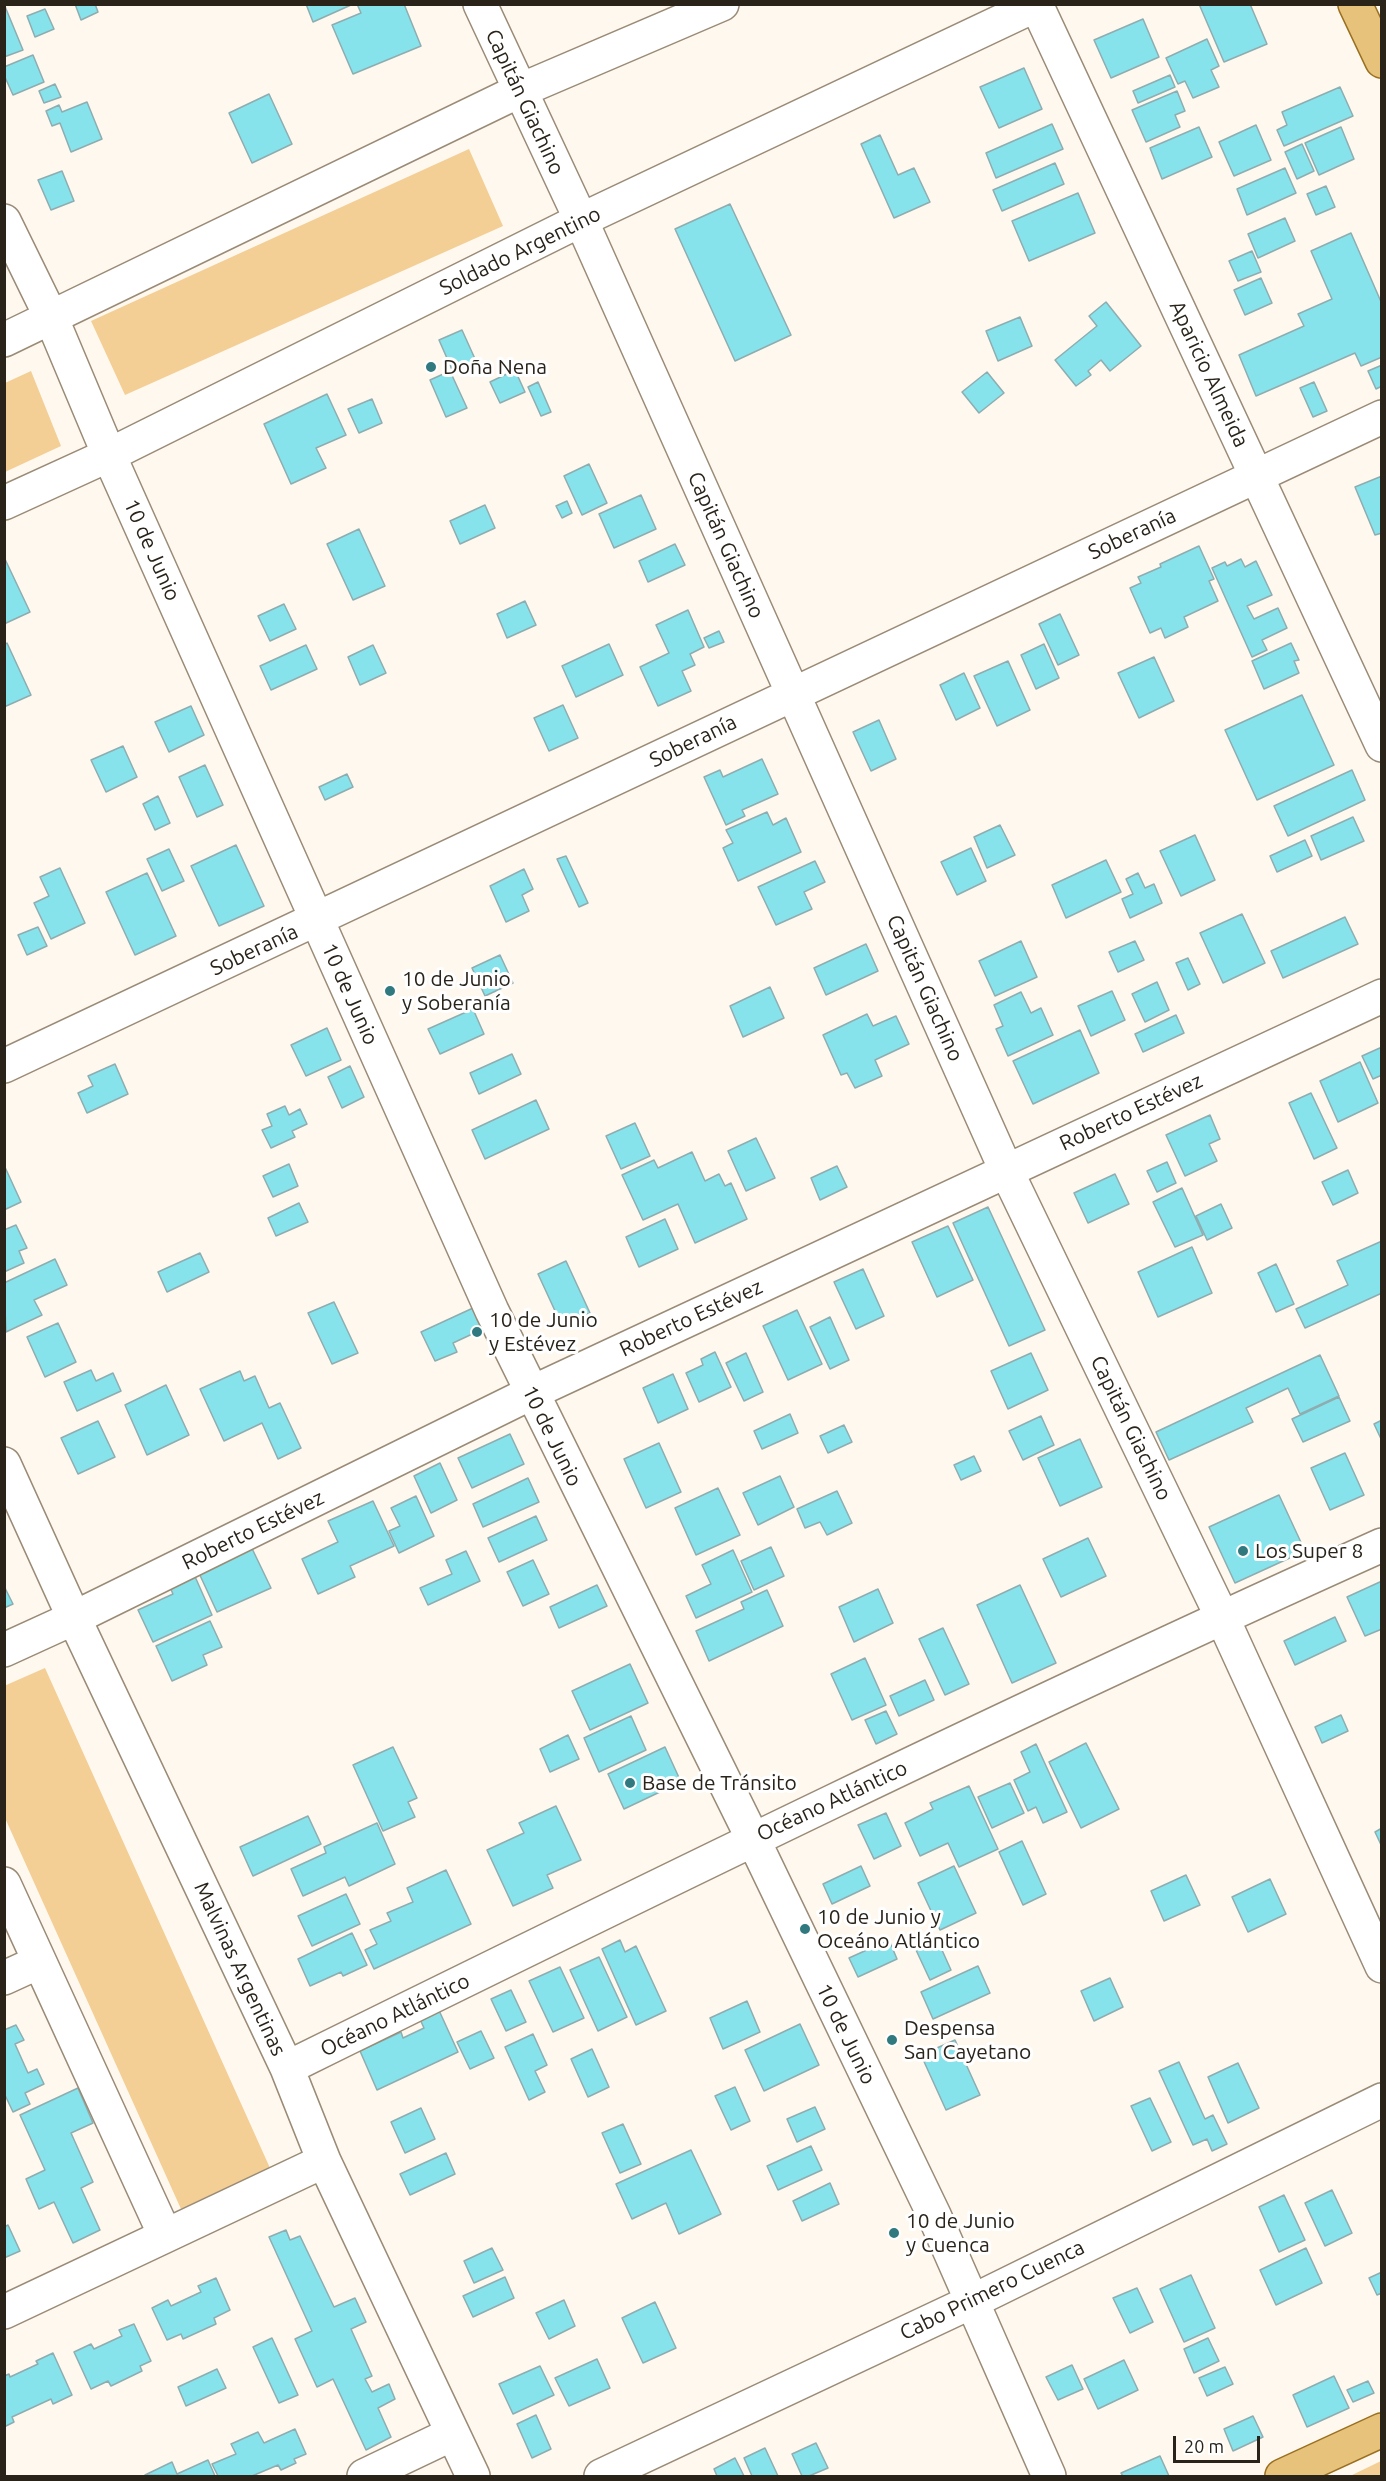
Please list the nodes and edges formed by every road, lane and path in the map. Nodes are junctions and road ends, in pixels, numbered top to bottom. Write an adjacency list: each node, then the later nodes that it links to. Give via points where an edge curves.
1 (480, 4): 6 (street, Capitán Giachino)
2 (722, 4): 6 (street)
3 (1356, 4): 5 (main road)
4 (1037, 5): 7 (street, Soldado Argentino); 13 (street, Aparicio Almeida)
5 (1382, 60)
6 (521, 90): 7 (street, Capitán Giachino); 9 (street)
7 (581, 220): 12 (street, Soldado Argentino); 15 (street, Capitán Giachino)
8 (4, 221): 9 (street, 10 de Junio)
9 (51, 317): 10 (street); 12 (street, 10 de Junio)
10 (4, 340)
11 (1382, 417): 13 (street, Soberanía)
12 (109, 455): 14 (street, Soldado Argentino); 17 (street, 10 de Junio)
13 (1257, 475): 15 (street, Soberanía); 16 (street, Aparicio Almeida)
14 (4, 503)
15 (792, 694): 17 (street, Soberanía); 20 (street, Capitán Giachino)
16 (1382, 745)
17 (318, 920): 19 (street, Soberanía); 21 (street, 10 de Junio)
18 (1382, 996): 20 (street, Roberto Estévez)
19 (4, 1066)
20 (1006, 1170): 21 (street, Roberto Estévez); 24 (street, Capitán Giachino)
21 (531, 1393): 25 (street, Roberto Estévez); 27 (street, 10 de Junio)
22 (4, 1464): 25 (street, Malvinas Argentinas)
23 (1382, 1545): 24 (street, Océano Atlántico)
24 (1222, 1617): 27 (street, Océano Atlántico); 30 (street, Capitán Giachino)
25 (74, 1618): 26 (street, Roberto Estévez); 32 (street, Malvinas Argentinas)
26 (4, 1650)
27 (753, 1839): 32 (street, Océano Atlántico); 36 (street, 10 de Junio, via 934,2215)
28 (4, 1884): 29 (street)
29 (39, 1962): 31 (street); 35 (street)
30 (1382, 1966)
31 (4, 1978)
32 (287, 2068): 34 (street, Malvinas Argentinas)
33 (1382, 2100): 36 (street, Cabo Primero Cuenca)
34 (324, 2161): 35 (street); 39 (street, Malvinas Argentinas)
35 (165, 2235): 37 (street)
36 (971, 2302): 42 (street, Cabo Primero Cuenca); 43 (street, 10 de Junio)
37 (4, 2312)
38 (1382, 2430): 44 (main road)
39 (452, 2434): 40 (street); 41 (street, Malvinas Argentinas)
40 (364, 2476)
41 (473, 2476)
42 (601, 2476)
43 (1049, 2476)
44 (1282, 2476)

